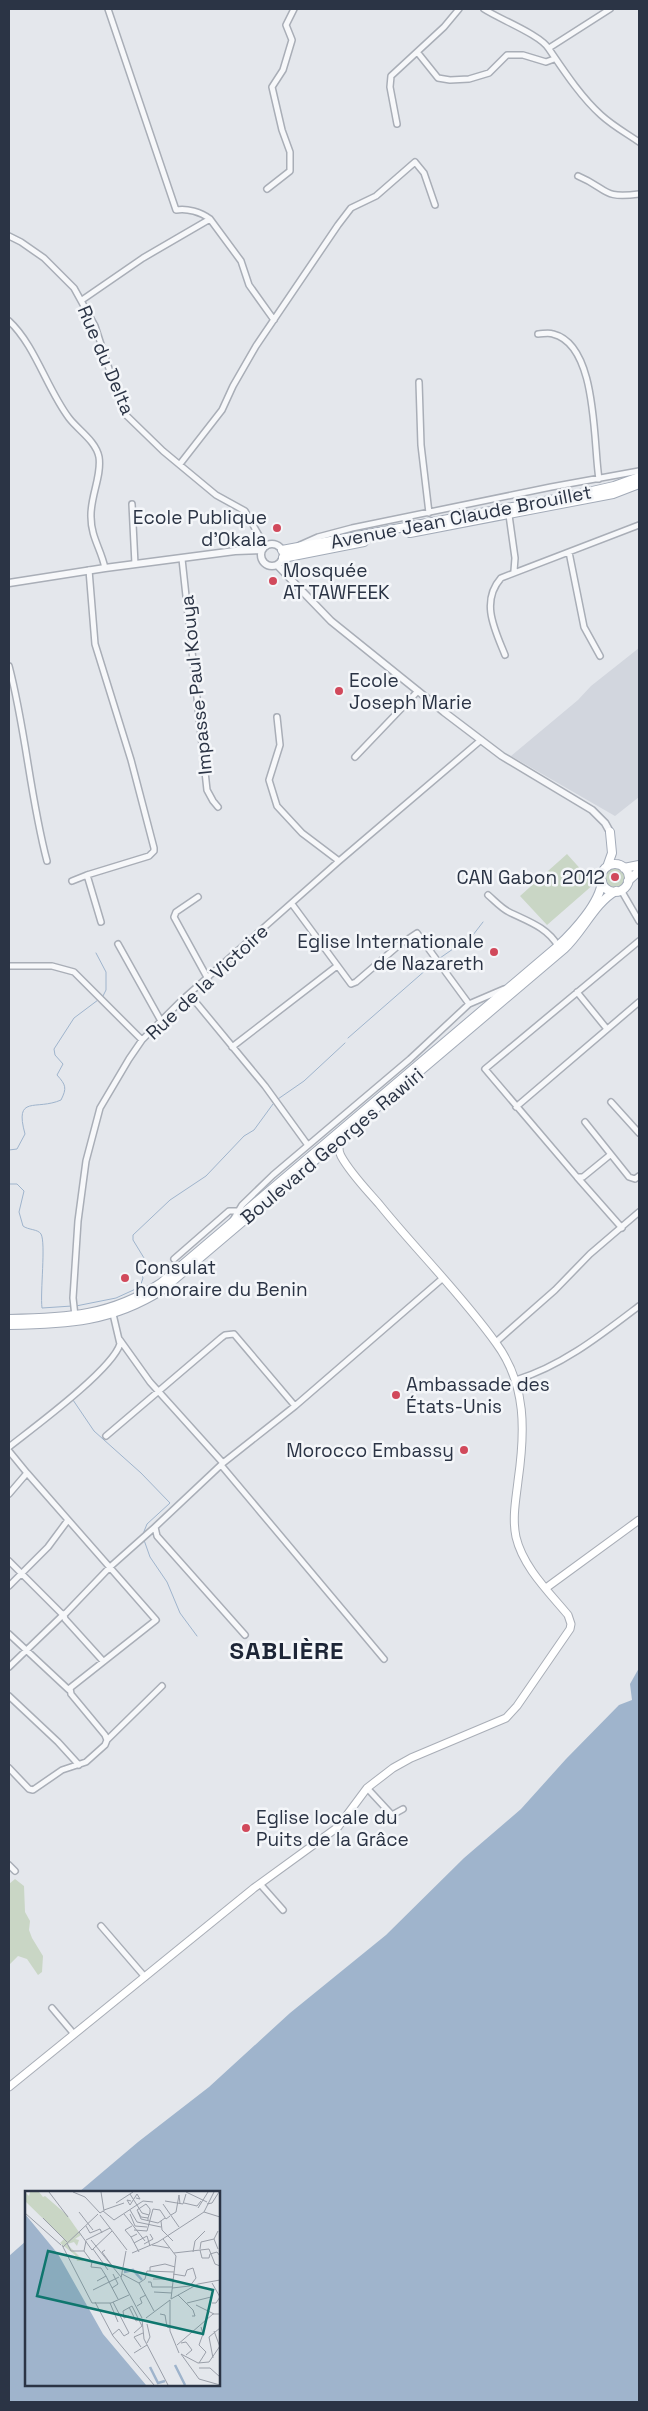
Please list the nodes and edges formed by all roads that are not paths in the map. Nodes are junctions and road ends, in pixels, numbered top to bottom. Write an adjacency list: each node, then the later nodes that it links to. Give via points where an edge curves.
1 (108, 9): 15 (street, via 176,210 183,209)
2 (294, 9): 12 (street, via 286,25 292,40 283,70 272,87 290,152 290,171)
3 (459, 9): 7 (street)
4 (484, 9): 6 (street, via 533,35)
5 (610, 9): 6 (street)
6 (549, 48): 8 (street)
7 (418, 53): 8 (street, via 438,78 450,80 489,73 507,55 524,55 546,62); 9 (street, via 391,76)
8 (554, 59): 10 (street, via 600,115)
9 (397, 124)
10 (639, 142)
11 (578, 176): 13 (street, via 611,195)
12 (267, 189)
13 (639, 194)
14 (435, 205): 18 (street, via 424,173 415,162 376,196 351,208)
15 (210, 219): 17 (street, via 143,258); 18 (street, via 241,261 249,285)
16 (9, 236): 17 (street, Rue du Delta, via 55,267)
17 (82, 300): 22 (street, Rue du Delta, via 95,326 127,416)
18 (274, 320): 22 (street, via 222,410)
19 (9, 321): 38 (street, via 68,417 96,450 99,462 91,525)
20 (538, 334): 25 (street, via 558,335 580,357 595,434)
21 (419, 382): 28 (street, via 421,445)
22 (180, 464): 31 (street, Rue du Delta, via 216,495 245,511)
23 (639, 471): 25 (street)
24 (639, 477): 32 (main road, Avenue Jean Claude Brouillet, via 566,497)
25 (598, 479): 28 (street)
26 (639, 484): 29 (main road, Avenue Jean Claude Brouillet, via 613,494)
27 (132, 504): 36 (street)
28 (429, 513): 32 (street, via 326,534 301,543)
29 (509, 515): 34 (main road, Avenue Jean Claude Brouillet); 40 (street)
30 (639, 525): 33 (street)
31 (263, 548): 34 (street, via 276,544); 35 (street); 37 (street, via 261,558 266,564)
32 (296, 549): 34 (main road, Avenue Jean Claude Brouillet)
33 (569, 552): 40 (street); 43 (street, via 584,627)
34 (282, 554): 37 (street)
35 (182, 559): 36 (street); 49 (street, Impasse Paul Kouya, via 207,790)
36 (135, 564): 38 (street)
37 (277, 565): 45 (street, via 331,622)
38 (105, 568): 39 (street)
39 (89, 570): 41 (street); 57 (street, via 95,644 131,760 154,851 149,856)
40 (514, 571): 42 (street, via 497,582 490,604 490,617)
41 (9, 583)
42 (505, 655)
43 (600, 656)
44 (9, 666): 51 (street)
45 (418, 691): 47 (street); 48 (street)
46 (276, 717): 52 (street, via 280,745 269,780 276,806 302,833)
47 (481, 740): 50 (street, via 508,760 592,810); 52 (street, Rue de la Victoire)
48 (355, 757)
49 (218, 807)
50 (610, 832): 54 (main road); 55 (main road, via 612,853)
51 (46, 861)
52 (339, 861): 64 (street, Rue de la Victoire)
53 (639, 865): 54 (main road)
54 (623, 866): 55 (main road, via 614,864); 60 (main road)
55 (607, 867): 59 (main road, via 602,873)
56 (639, 871): 60 (main road)
57 (87, 875): 58 (street); 66 (street)
58 (72, 881)
59 (602, 881): 61 (main road, via 607,889); 69 (main road, Boulevard Georges Rawiri, via 600,893 592,905)
60 (628, 882): 61 (main road)
61 (618, 891): 65 (street); 86 (main road, Boulevard Georges Rawiri, via 602,902 564,950)
62 (488, 895): 69 (street, via 503,908 528,919)
63 (198, 897): 72 (street, via 176,912 174,917)
64 (292, 904): 71 (street); 72 (street, Rue de la Victoire)
65 (639, 920)
66 (101, 922)
67 (639, 940): 74 (street)
68 (118, 944): 78 (street)
69 (558, 946): 73 (main road, Boulevard Georges Rawiri)
70 (9, 966): 80 (street, via 52,966 74,972)
71 (337, 966): 77 (street, via 353,984 417,933); 81 (street)
72 (208, 979): 75 (street, Rue de la Victoire)
73 (512, 986): 77 (street); 95 (main road, Boulevard Georges Rawiri)
74 (577, 992): 79 (street); 83 (street, via 485,1069)
75 (189, 994): 78 (street, Rue de la Victoire); 81 (street)
76 (639, 1002): 79 (street)
77 (469, 1004): 87 (street, via 410,1059)
78 (161, 1021): 80 (street, Rue de la Victoire)
79 (607, 1029): 83 (street)
80 (142, 1040): 100 (street, Rue de la Victoire, via 103,1102 93,1132 79,1206)
81 (232, 1048): 87 (street, via 265,1086)
82 (611, 1102): 85 (street)
83 (516, 1107): 91 (street)
84 (585, 1122): 90 (street)
85 (639, 1133)
86 (340, 1138): 88 (main road, Boulevard Georges Rawiri); 89 (main road)
87 (306, 1144): 93 (street)
88 (324, 1153): 89 (main road, via 333,1152); 101 (main road, Boulevard Georges Rawiri, via 171,1283 144,1301)
89 (341, 1156): 98 (main road)
90 (610, 1156): 91 (street, via 587,1174); 92 (street, via 629,1177 635,1179)
91 (577, 1176): 96 (street)
92 (639, 1176)
93 (238, 1211): 95 (street); 97 (street, via 229,1211)
94 (638, 1216): 96 (street)
95 (232, 1222): 100 (main road, Boulevard Georges Rawiri, via 170,1276 143,1294 108,1310)
96 (622, 1228): 105 (street)
97 (174, 1259)
98 (443, 1278): 105 (main road); 108 (street)
99 (639, 1306): 106 (street, via 585,1346)
100 (74, 1310): 102 (main road, Boulevard Georges Rawiri)
101 (113, 1314): 103 (main road, Boulevard Georges Rawiri, via 70,1323); 104 (street)
102 (9, 1319)
103 (9, 1325)
104 (120, 1340): 107 (street); 110 (street, via 119,1350 92,1378)
105 (496, 1342): 106 (main road)
106 (516, 1380): 122 (main road, via 524,1431 514,1511 515,1531 526,1561)
107 (159, 1392): 108 (street, via 221,1338 234,1334); 109 (street); 112 (street)
108 (295, 1406): 112 (street)
109 (106, 1436)
110 (9, 1446)
111 (9, 1451): 113 (street)
112 (222, 1464): 117 (street); 127 (street)
113 (27, 1473): 114 (street); 115 (street)
114 (9, 1494)
115 (68, 1520): 119 (street); 120 (street, via 48,1547)
116 (639, 1520): 122 (main road)
117 (155, 1527): 119 (street); 125 (street, via 157,1536)
118 (9, 1561): 120 (street)
119 (110, 1567): 123 (street); 128 (street, via 156,1620)
120 (21, 1574): 121 (street); 123 (street)
121 (9, 1586)
122 (546, 1588): 136 (main road, via 568,1615 571,1624 511,1712 500,1722 407,1760)
123 (64, 1614): 126 (street); 128 (street, via 64,1619)
124 (9, 1634): 126 (street)
125 (245, 1635)
126 (25, 1650): 129 (street); 131 (street)
127 (384, 1659)
128 (104, 1661): 131 (street)
129 (9, 1667)
130 (162, 1686): 133 (street)
131 (70, 1690): 133 (street)
132 (9, 1696): 134 (street)
133 (107, 1740): 134 (street)
134 (79, 1766): 135 (street, via 62,1770 33,1790)
135 (9, 1768)
136 (367, 1788): 137 (street, via 392,1815); 140 (main road, via 338,1827)
137 (403, 1809)
138 (9, 1865): 139 (street)
139 (15, 1871)
140 (260, 1884): 141 (street); 143 (main road)
141 (283, 1910)
142 (101, 1926): 143 (street)
143 (145, 1977): 145 (main road)
144 (52, 2008): 145 (street)
145 (74, 2034): 146 (main road)
146 (9, 2087)

